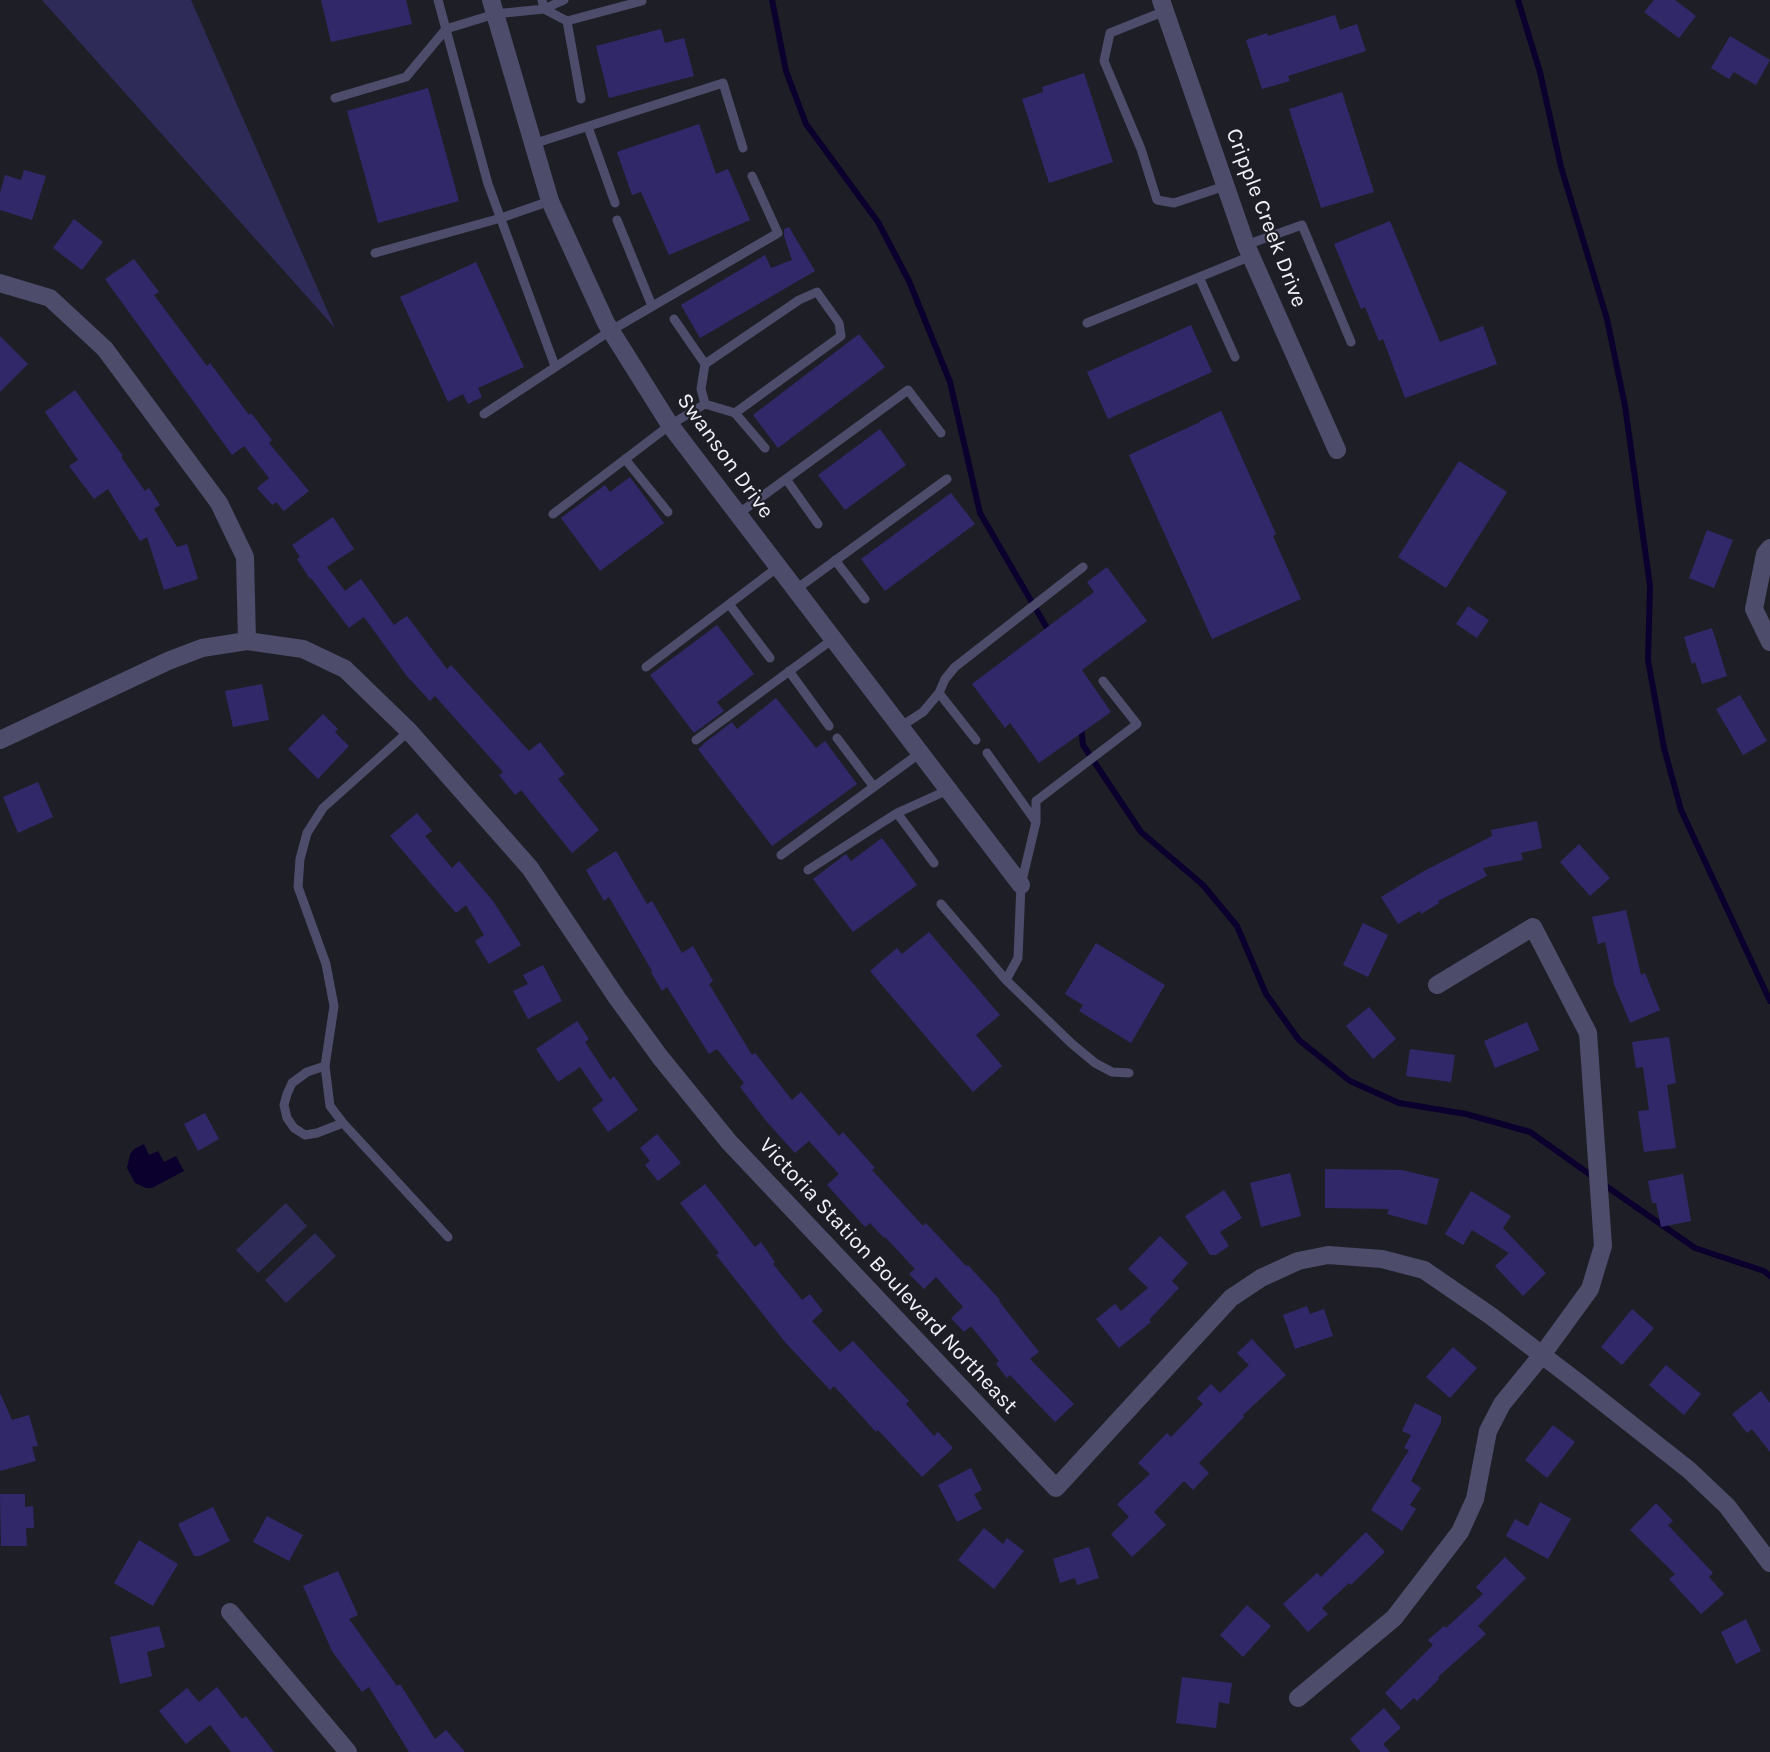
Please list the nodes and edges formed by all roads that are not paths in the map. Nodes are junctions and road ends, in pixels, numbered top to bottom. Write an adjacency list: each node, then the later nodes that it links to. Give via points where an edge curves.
1 (438, 0): 8 (lane)
2 (564, 0): 4 (lane)
3 (642, 1): 7 (lane)
4 (543, 4): 6 (lane); 7 (lane)
5 (1163, 6): 15 (street, Cripple Creek Drive); 15 (lane, via 1110,33 1104,61 1141,149 1157,200 1174,203)
6 (493, 7): 8 (lane); 12 (street, Swanson Drive)
7 (567, 21): 10 (lane)
8 (446, 30): 9 (lane, via 405,77); 18 (lane)
9 (335, 98)
10 (581, 99)
11 (588, 127): 12 (lane); 13 (lane, via 723,83); 17 (lane)
12 (533, 144): 16 (street, Swanson Drive)
13 (744, 147)
14 (752, 176): 24 (lane, via 778,233)
15 (1225, 186): 20 (street, Cripple Creek Drive)
16 (550, 201): 18 (lane); 27 (street, Swanson Drive)
17 (615, 203)
18 (501, 218): 21 (lane); 31 (lane)
19 (617, 220): 24 (lane)
20 (1248, 251): 22 (lane); 28 (lane, via 1302,225); 38 (street, Cripple Creek Drive)
21 (375, 253)
22 (1199, 277): 26 (lane); 29 (lane)
23 (0, 283): 54 (street, via 50,298 105,349 219,503 245,557)
24 (652, 306): 27 (lane)
25 (674, 319): 30 (lane)
26 (1087, 323)
27 (610, 331): 31 (lane); 35 (street, Swanson Drive)
28 (1351, 342)
29 (1234, 357)
30 (705, 364): 32 (lane, via 701,389); 33 (lane, via 817,291 839,323 841,336)
31 (555, 366): 34 (lane)
32 (705, 404): 33 (lane); 35 (lane)
33 (735, 413): 37 (lane)
34 (484, 414)
35 (670, 425): 39 (lane); 44 (street, Swanson Drive)
36 (941, 433): 40 (lane, via 908,390)
37 (765, 448)
38 (1336, 450)
39 (625, 459): 42 (lane); 43 (lane)
40 (786, 479): 44 (lane); 45 (lane)
41 (947, 479): 47 (lane)
42 (668, 512)
43 (553, 514)
44 (738, 514): 48 (street, Swanson Drive)
45 (818, 524)
46 (1770, 548): 55 (street, via 1765,554 1754,609)
47 (836, 560): 50 (lane); 51 (lane)
48 (778, 567): 50 (street, Swanson Drive); 52 (lane)
49 (1083, 567): 60 (lane, via 955,668)
50 (795, 590): 53 (street, Swanson Drive)
51 (865, 598)
52 (729, 604): 56 (lane); 57 (lane)
53 (832, 639): 58 (lane); 62 (street, Swanson Drive)
54 (247, 641): 63 (street, Victoria Station Boulevard Northeast, via 303,649 345,669); 65 (street, Victoria Station Boulevard Northeast, via 202,648 168,661)
55 (1770, 642)
56 (770, 658)
57 (646, 667)
58 (789, 671): 61 (lane); 66 (lane)
59 (1103, 681): 73 (lane, via 1137,723 1036,801)
60 (939, 693): 62 (lane, via 923,712); 67 (lane)
61 (829, 726)
62 (900, 727): 68 (street, Swanson Drive)
63 (409, 731): 81 (lane, via 323,808 307,833 300,860 297,887 326,964 334,1006); 85 (street, Victoria Station Boulevard Northeast, via 530,868 616,998 729,1142 1056,1488 1231,1298 1261,1278 1299,1261 1328,1255 1382,1259 1424,1270)
64 (837, 738): 70 (lane)
65 (0, 740)
66 (696, 740)
67 (976, 741)
68 (920, 753): 70 (lane); 71 (street, Swanson Drive)
69 (987, 753): 73 (lane)
70 (874, 787): 74 (lane)
71 (948, 790): 72 (lane); 77 (street, Swanson Drive)
72 (897, 813): 75 (lane); 76 (lane)
73 (1036, 822): 77 (lane)
74 (781, 855)
75 (934, 863)
76 (808, 870)
77 (1021, 885): 79 (lane, via 1018,958)
78 (941, 904): 79 (lane)
79 (1006, 980): 82 (lane, via 1095,1063 1112,1071)
80 (1437, 985): 85 (street, via 1533,927 1588,1033 1603,1246 1590,1289)
81 (325, 1066): 83 (lane, via 330,1106); 83 (lane, via 292,1083 284,1105 287,1118 305,1135)
82 (1129, 1072)
83 (343, 1123): 84 (lane)
84 (448, 1238)
85 (1542, 1355): 86 (street, Victoria Station Boulevard Northeast, via 1689,1470 1727,1506); 88 (street, via 1502,1404 1488,1431 1474,1498 1460,1532 1394,1618)
86 (1770, 1563)
87 (230, 1612): 89 (street)
88 (1298, 1698)
89 (348, 1752)

